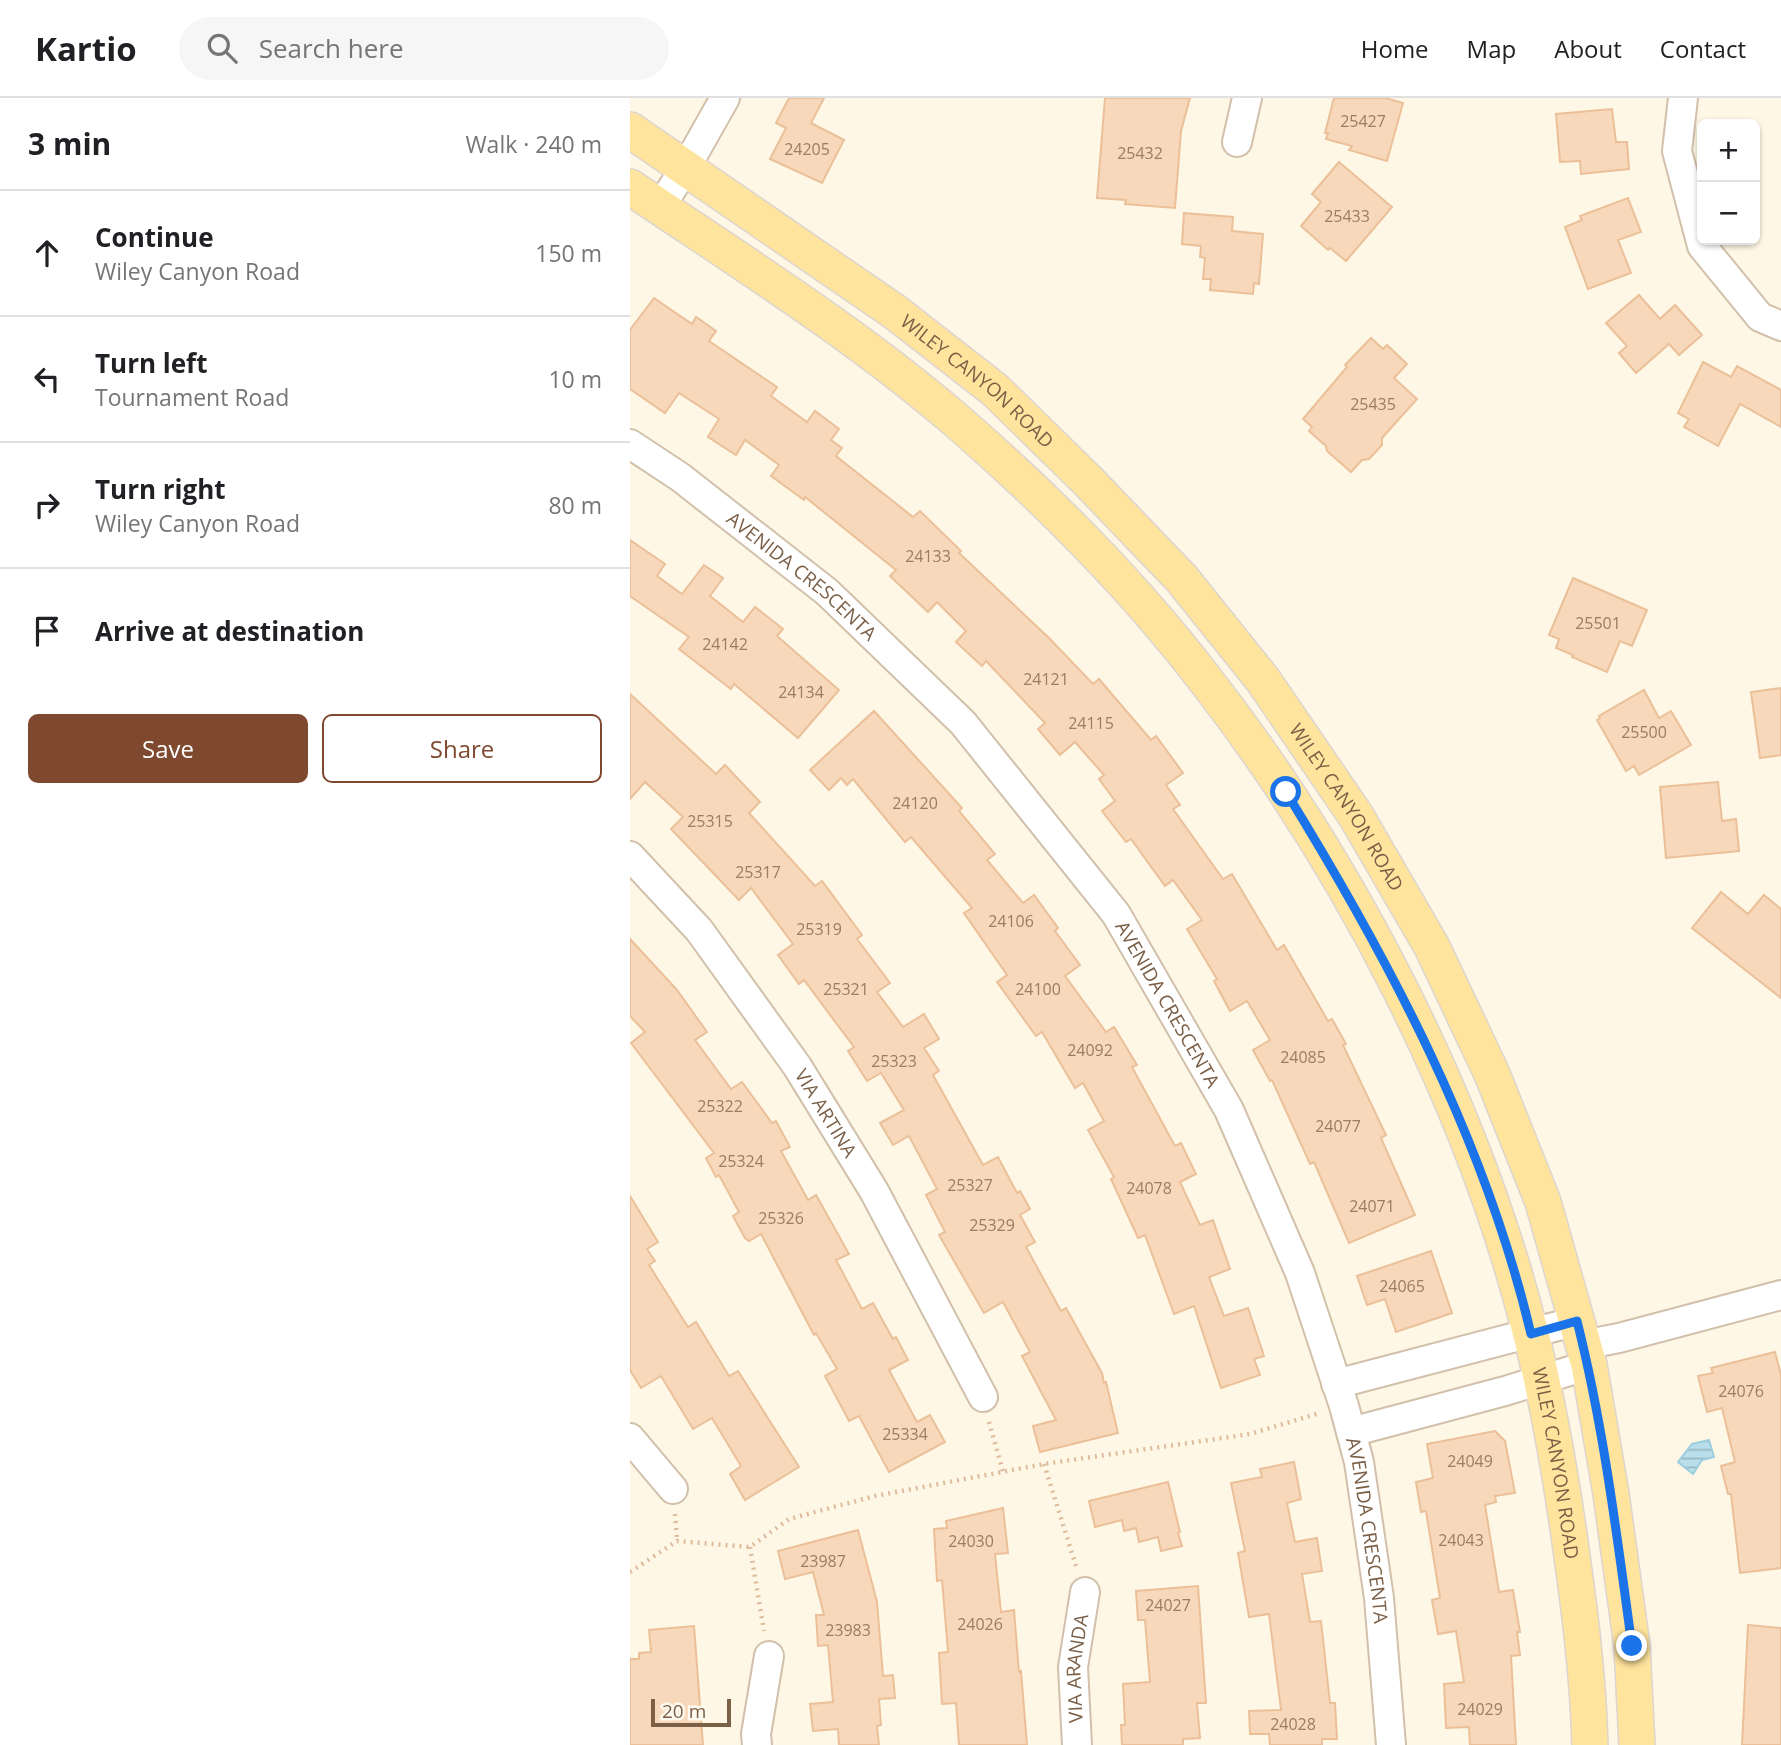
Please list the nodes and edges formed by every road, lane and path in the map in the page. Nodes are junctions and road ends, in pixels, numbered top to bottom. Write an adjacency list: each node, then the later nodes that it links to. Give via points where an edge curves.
1 (725, 98): 6 (street)
2 (1247, 98): 5 (street)
3 (1683, 98): 9 (street, via 1677,151 1702,246 1760,317)
4 (630, 130): 6 (main road, WILEY CANYON ROAD)
5 (1237, 142)
6 (686, 167): 8 (street); 14 (main road, WILEY CANYON ROAD, via 895,312 996,390 1182,579 1262,680 1356,816 1432,947 1492,1074 1538,1189)
7 (630, 187): 8 (main road, WILEY CANYON ROAD)
8 (660, 207): 13 (main road, WILEY CANYON ROAD, via 824,316 963,426 1129,588 1205,678 1286,792 1388,967 1445,1085 1496,1216)
9 (1781, 326)
10 (630, 444): 17 (street, AVENIDA CRESCENTA, via 680,477 827,592 963,723 1116,914 1230,1110 1300,1273)
11 (630, 856): 16 (street, VIA ARTINA, via 699,930 797,1066 874,1191)
12 (1781, 1295): 14 (street, via 1619,1338)
13 (1531, 1334): 14 (street); 15 (main road, WILEY CANYON ROAD); 17 (street)
14 (1583, 1343): 15 (street); 30 (main road, WILEY CANYON ROAD, via 1611,1493 1632,1646)
15 (1541, 1379): 17 (street, via 1504,1391); 29 (main road, WILEY CANYON ROAD, via 1555,1437 1582,1622)
16 (983, 1397): 20 (path)
17 (1344, 1407): 19 (path, via 1250,1434); 28 (street, AVENIDA CRESCENTA, via 1359,1462 1379,1598)
18 (630, 1438): 21 (street)
19 (1044, 1464): 20 (path); 24 (path)
20 (1003, 1472): 22 (path, via 789,1518)
21 (673, 1489)
22 (750, 1547): 23 (path, via 677,1541); 25 (path)
23 (630, 1572)
24 (1085, 1592): 27 (street, VIA ARANDA, via 1073,1667)
25 (769, 1656): 26 (street)
26 (757, 1745)
27 (1077, 1745)
28 (1391, 1745)
29 (1590, 1745)
30 (1637, 1745)

